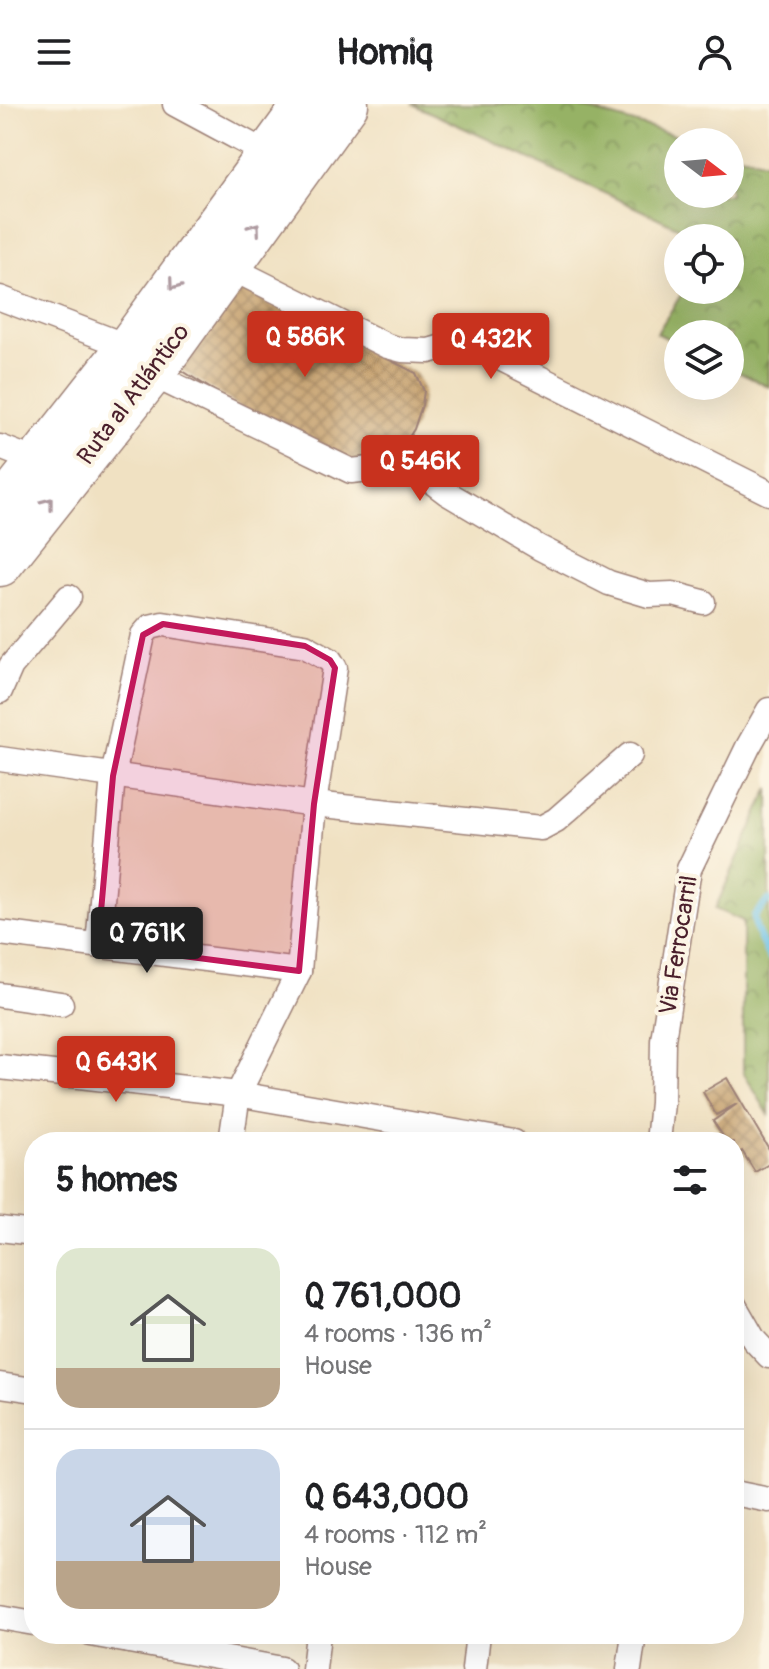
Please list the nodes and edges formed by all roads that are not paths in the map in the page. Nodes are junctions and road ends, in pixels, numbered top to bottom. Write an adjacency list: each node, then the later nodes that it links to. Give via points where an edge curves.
1 (175, 104): 4 (street)
2 (306, 104): 4 (highway, Ruta al Atlántico)
3 (346, 104): 5 (highway, Ruta al Atlántico, one-way to 3)
4 (268, 154): 7 (highway, Ruta al Atlántico, one-way to 7)
5 (227, 266): 7 (highway, Ruta al Atlántico); 9 (street, via 387,346 429,351 456,343 480,348)
6 (0, 298): 7 (street)
7 (140, 360): 8 (highway, Ruta al Atlántico); 11 (highway, Ruta al Atlántico, one-way to 7); 13 (street, via 351,471 400,466 419,472 540,548 609,583)
8 (19, 454): 10 (highway, Ruta al Atlántico)
9 (769, 493)
10 (0, 511)
11 (0, 564)
12 (69, 597): 14 (street, via 11,666)
13 (703, 602)
14 (0, 691)
15 (769, 710): 29 (street, Via Ferrocarril, via 689,869 663,1040)
16 (630, 755): 19 (street, via 541,828)
17 (0, 759): 18 (street)
18 (113, 776): 19 (street); 19 (street, via 143,635 163,624 305,646 330,660 335,668); 21 (street)
19 (314, 804): 22 (street)
20 (0, 933): 21 (street)
21 (98, 945): 22 (street)
22 (299, 971): 26 (street)
23 (0, 995): 24 (street)
24 (61, 1004)
25 (0, 1067): 26 (street)
26 (238, 1094): 27 (street); 28 (street)
27 (232, 1132)
28 (456, 1132)
29 (659, 1132)
30 (0, 1229): 31 (street)
31 (24, 1232)
32 (0, 1385): 33 (street)
33 (24, 1389)
34 (744, 1495): 35 (street)
35 (769, 1500)
36 (0, 1607): 37 (street)
37 (0, 1617): 38 (street)
38 (24, 1621)
39 (176, 1644): 43 (street)
40 (317, 1644): 44 (street)
41 (477, 1644): 45 (street)
42 (633, 1644): 46 (street)
43 (282, 1669)
44 (314, 1669)
45 (474, 1669)
46 (629, 1669)

